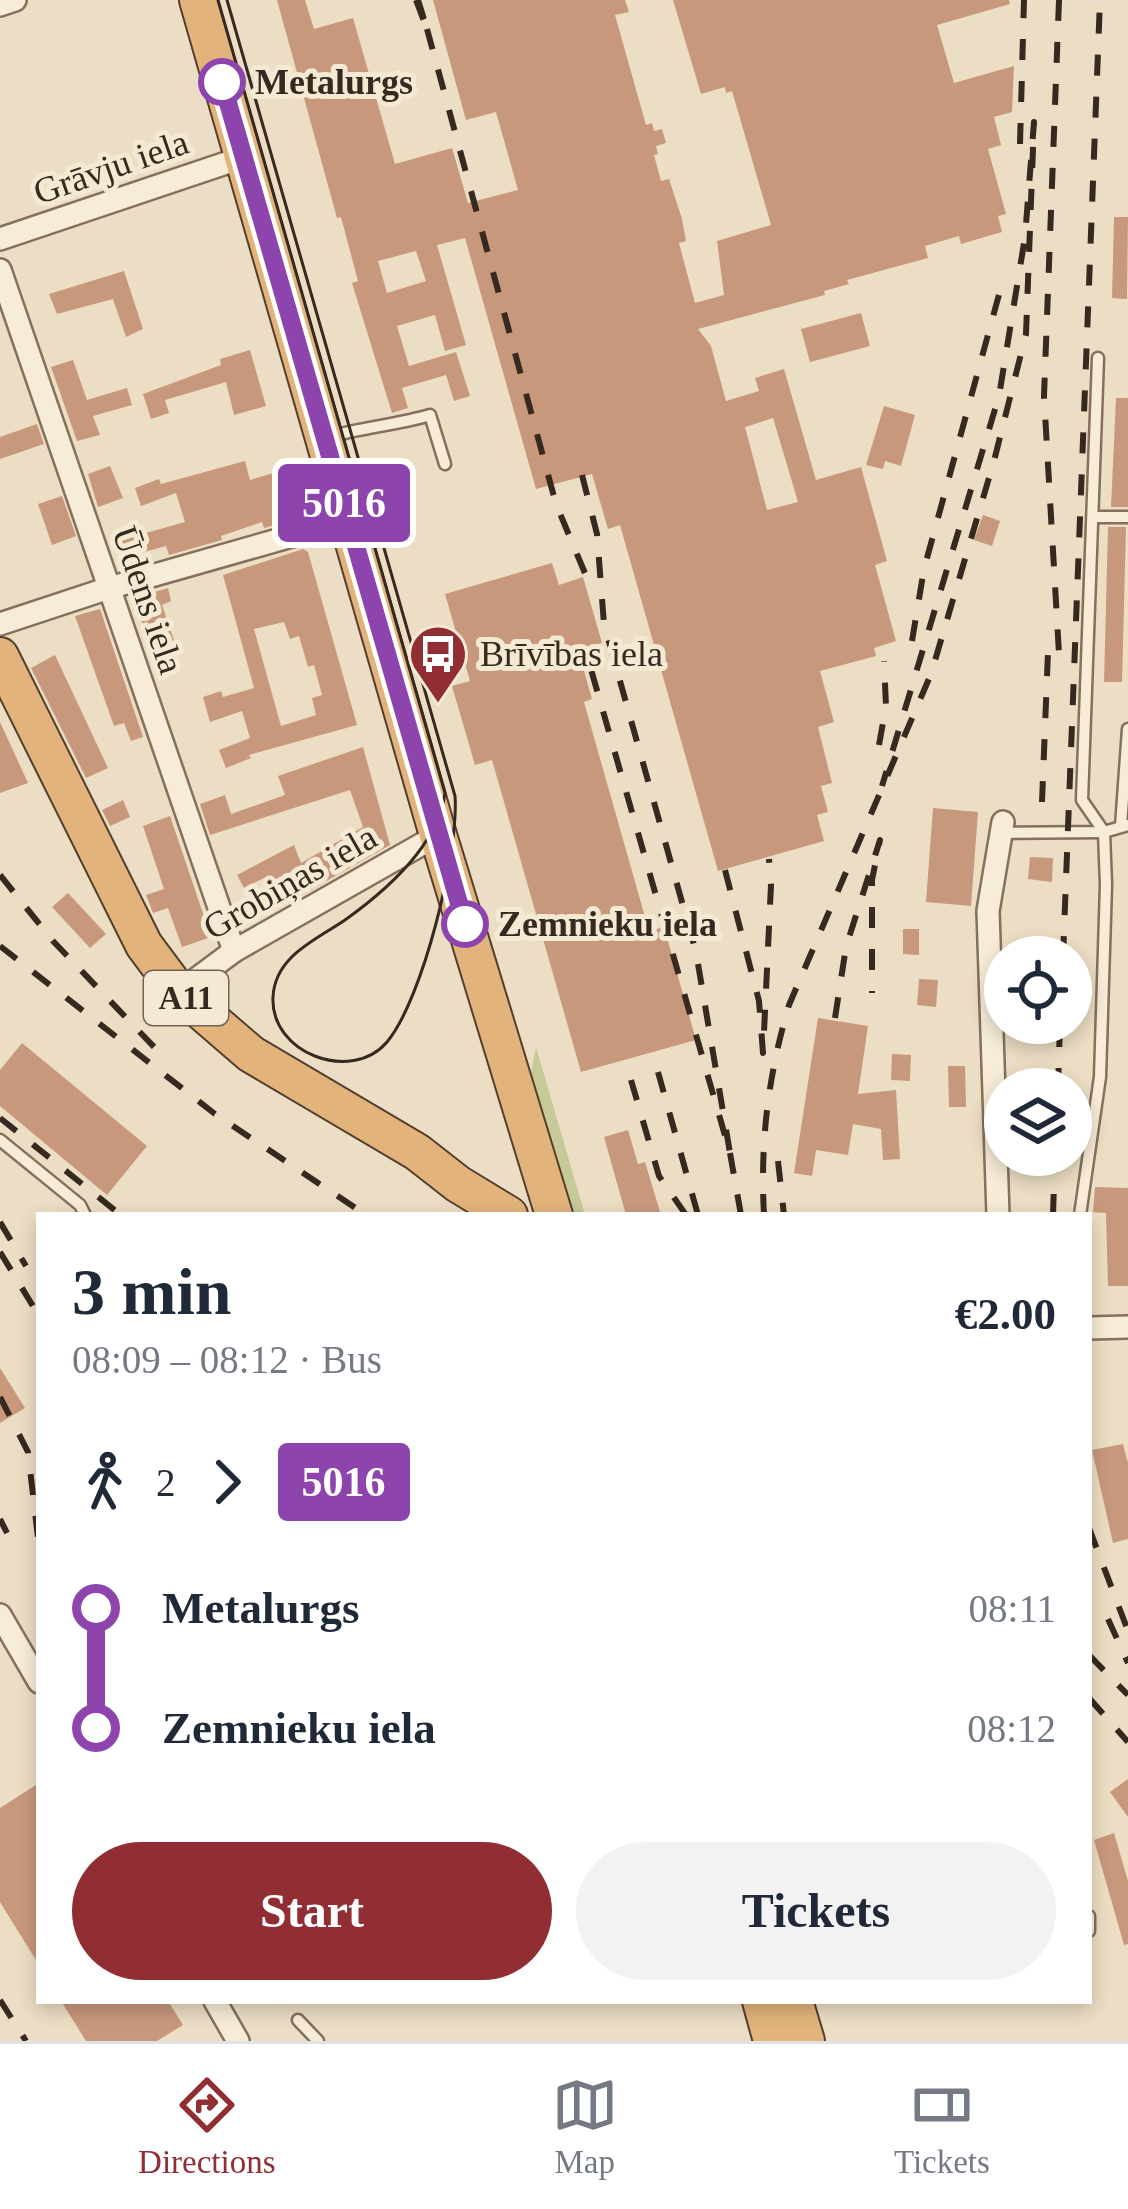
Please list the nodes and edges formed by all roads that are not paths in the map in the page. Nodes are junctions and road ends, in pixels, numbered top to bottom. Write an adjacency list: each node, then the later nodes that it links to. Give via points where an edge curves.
1 (15, 0): 3 (street)
2 (198, 0): 4 (highway)
3 (0, 5)
4 (244, 157): 5 (street, Grāvju iela); 8 (highway)
5 (0, 239)
6 (0, 270): 13 (street, Ūdens iela)
7 (1098, 358): 10 (lane)
8 (326, 438): 9 (lane, via 430,416); 12 (highway)
9 (445, 464)
10 (1094, 517): 11 (lane); 19 (lane, via 1082,800)
11 (1128, 517)
12 (348, 520): 13 (street); 20 (highway)
13 (109, 588): 14 (street); 21 (street, Ūdens iela)
14 (0, 624)
15 (0, 656): 22 (highway, A11, via 144,945)
16 (1128, 729): 17 (lane)
17 (1124, 825): 19 (lane)
18 (1002, 827): 19 (lane); 29 (street, via 988,910)
19 (1104, 832): 30 (lane, via 1100,1077)
20 (438, 835): 21 (street, Grobiņas iela); 28 (highway)
21 (234, 951): 22 (street, Grobiņas iela)
22 (179, 992): 24 (highway, A11, via 251,1054)
23 (0, 1140): 25 (lane)
24 (416, 1152): 26 (highway, A11); 27 (highway)
25 (84, 1212)
26 (504, 1212)
27 (533, 1212)
28 (553, 1212)
29 (998, 1212)
30 (1080, 1212)
31 (1128, 1327): 32 (street)
32 (1092, 1328)
33 (0, 1615): 34 (street)
34 (9, 1649): 35 (street)
35 (36, 1679)
36 (217, 2004): 40 (street)
37 (789, 2004): 42 (highway)
38 (791, 2004): 43 (highway)
39 (298, 2020): 41 (lane)
40 (238, 2041)
41 (318, 2041)
42 (772, 2041)
43 (806, 2041)

